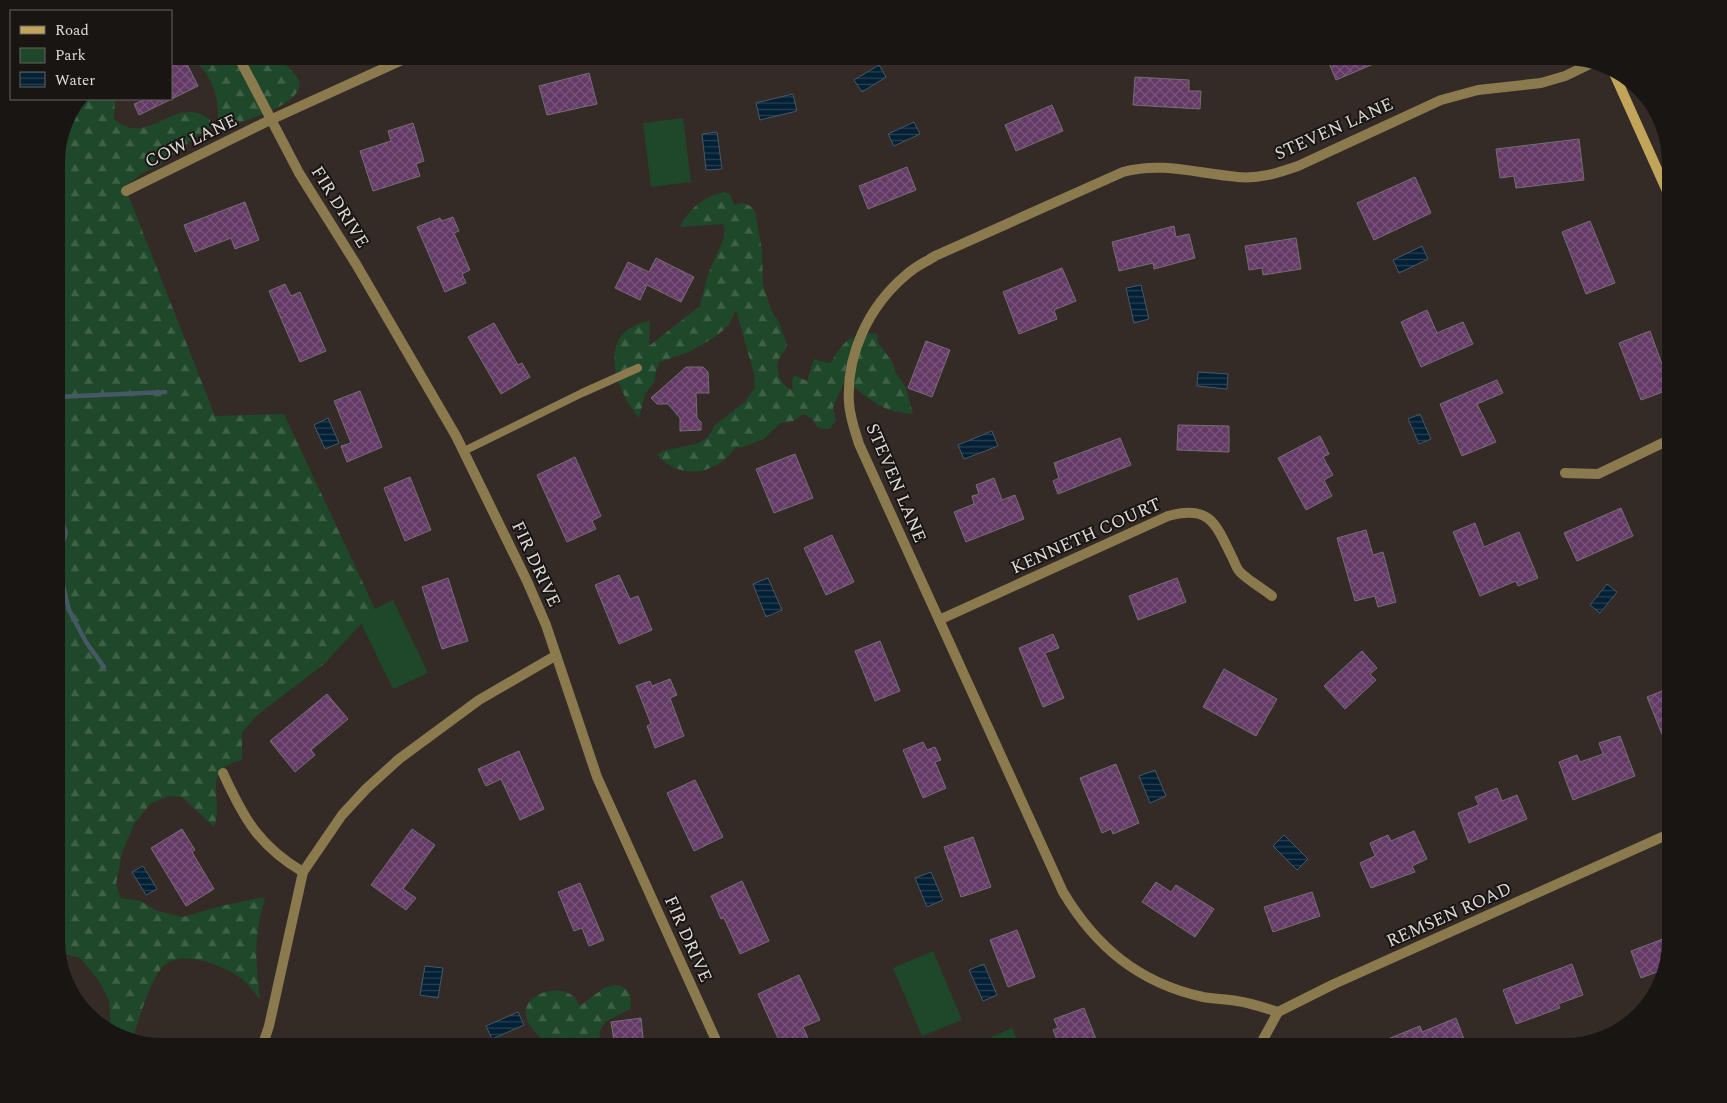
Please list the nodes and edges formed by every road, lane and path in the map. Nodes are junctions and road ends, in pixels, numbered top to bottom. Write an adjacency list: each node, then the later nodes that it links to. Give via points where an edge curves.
1 (242, 65): 5 (street)
2 (391, 65): 5 (street, COW LANE)
3 (1584, 67): 13 (street, STEVEN LANE, via 1541,83 1478,90 1441,100 1278,173 1239,177 1159,166 1123,172 935,256 907,274 881,299 862,331 850,374 849,403 859,444)
4 (1617, 80): 6 (main road)
5 (270, 120): 7 (street, COW LANE); 10 (street, FIR DRIVE)
6 (1662, 180)
7 (126, 191)
8 (638, 368): 10 (lane)
9 (1662, 443): 11 (street, via 1598,474)
10 (464, 451): 14 (street, FIR DRIVE, via 527,580)
11 (1565, 473)
12 (1272, 596): 13 (street, KENNETH COURT, via 1240,572 1216,524 1206,515 1185,511)
13 (939, 620): 18 (street, STEVEN LANE, via 1063,892 1095,936 1120,961 1166,985 1203,997 1240,1001)
14 (555, 656): 17 (street, via 480,700 400,758 342,815); 20 (street, FIR DRIVE, via 597,777)
15 (223, 773): 17 (street, via 238,805 260,839 278,857)
16 (1662, 837): 18 (street, REMSEN ROAD)
17 (303, 872): 19 (street)
18 (1278, 1012): 21 (street)
19 (265, 1038)
20 (715, 1038)
21 (1264, 1038)

